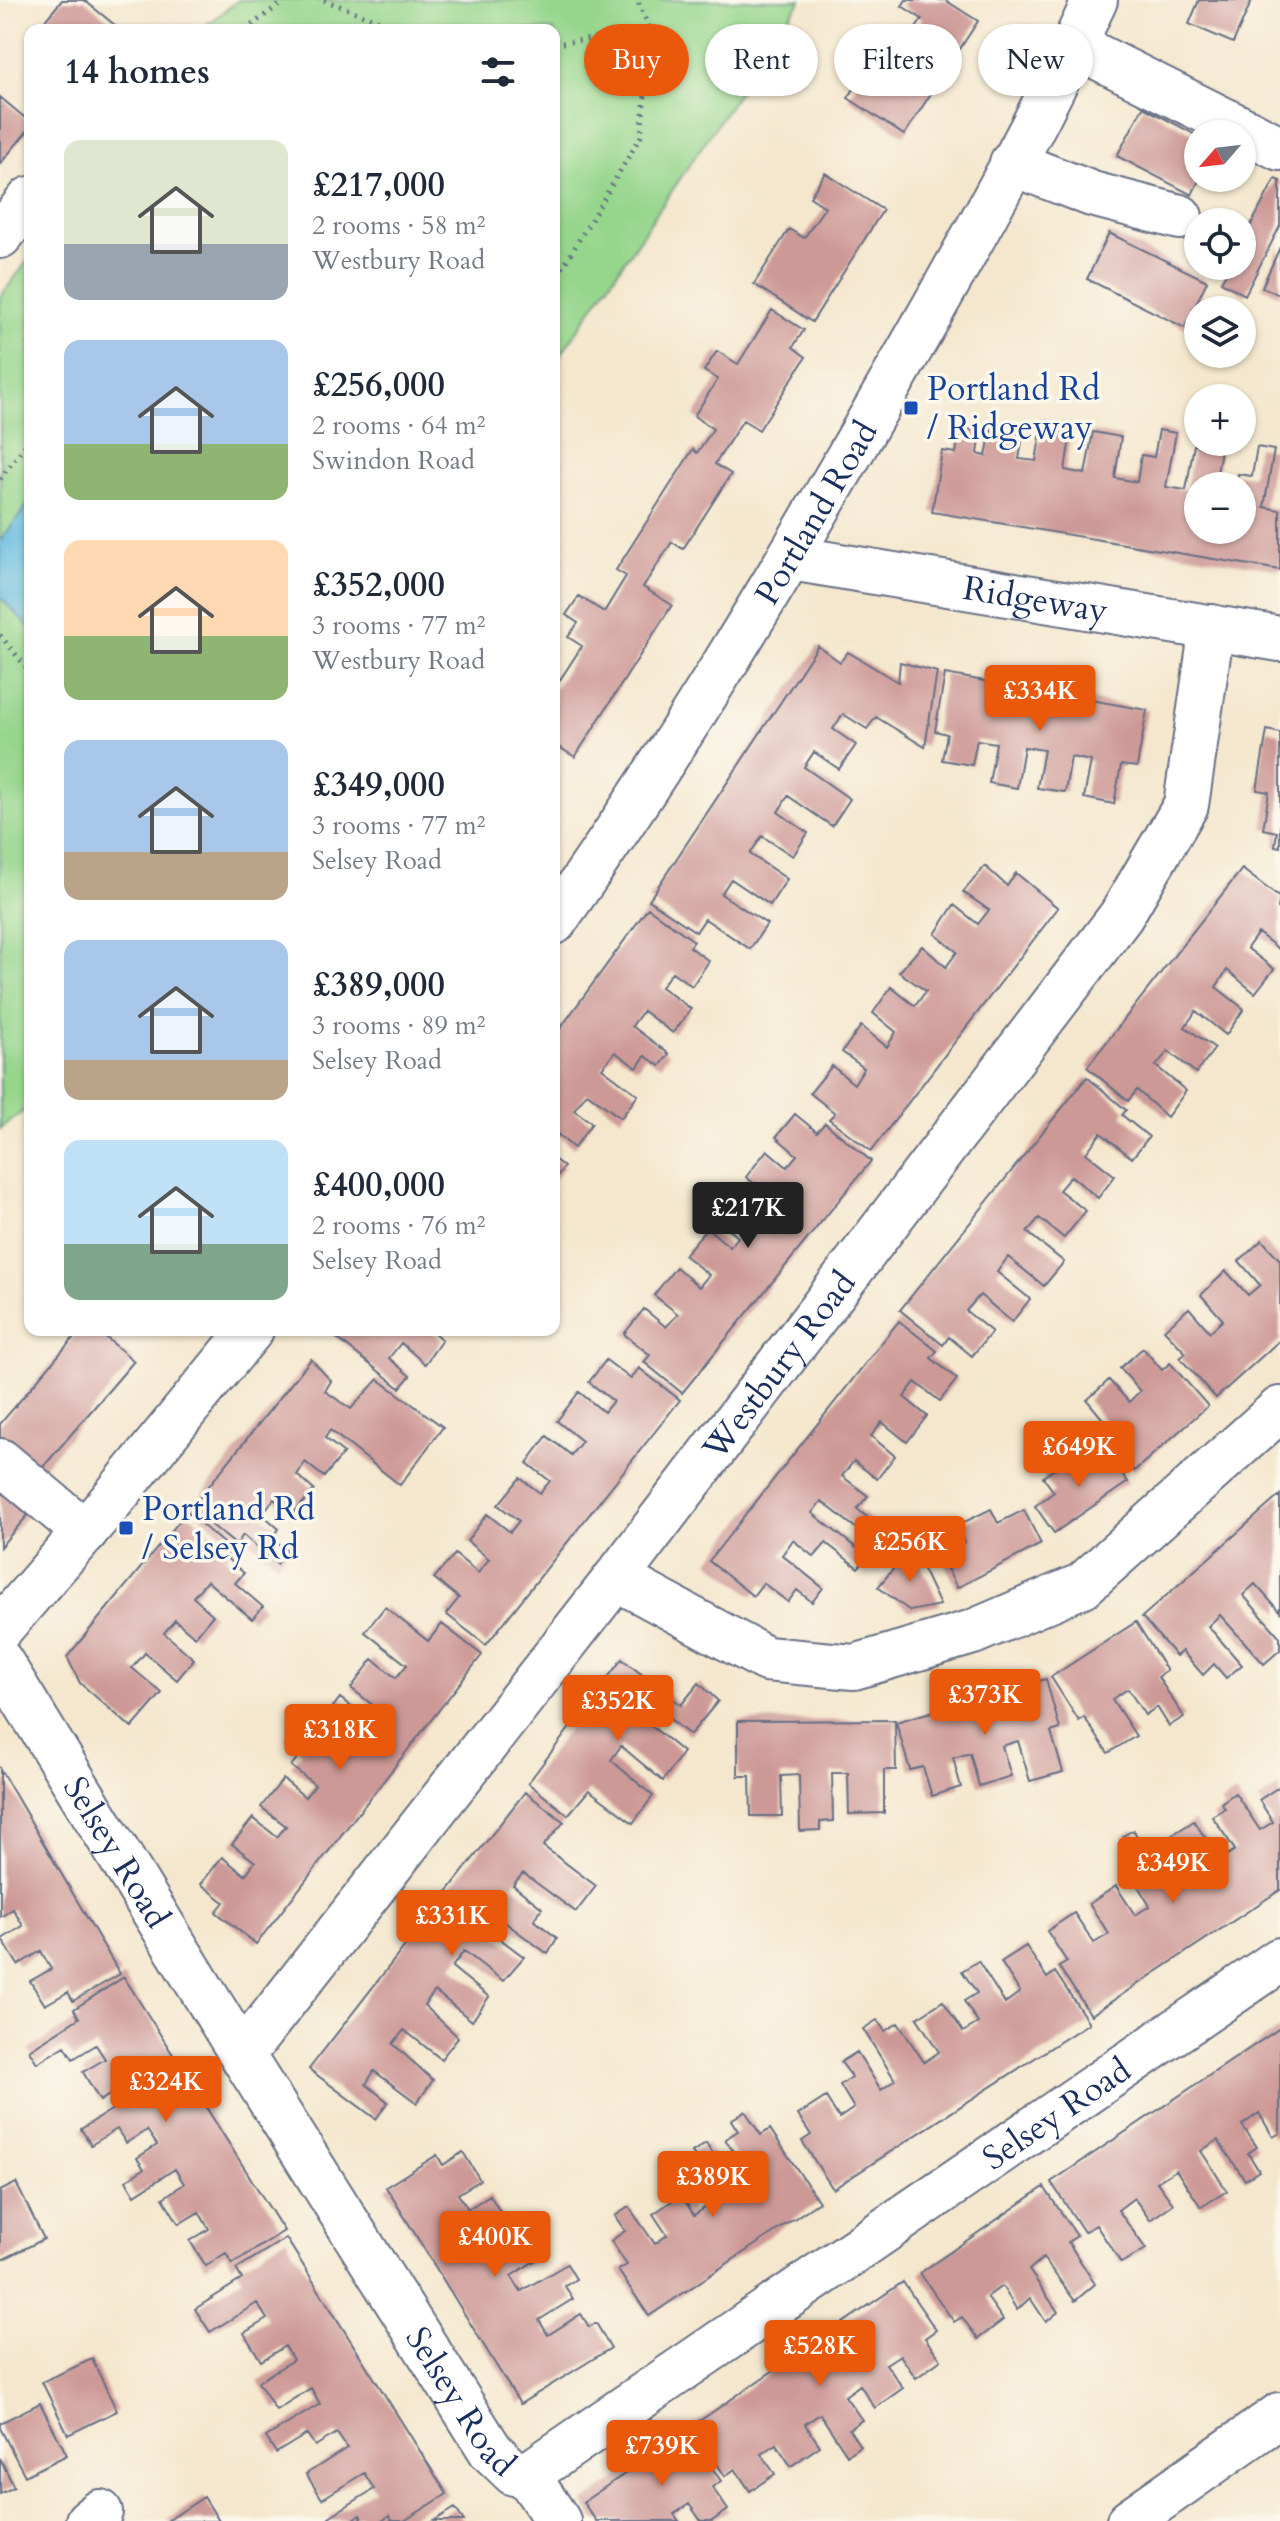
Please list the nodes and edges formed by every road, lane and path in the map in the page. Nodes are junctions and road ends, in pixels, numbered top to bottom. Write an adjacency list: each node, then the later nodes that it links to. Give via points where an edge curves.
1 (286, 0): 5 (path)
2 (324, 0): 6 (path)
3 (637, 0): 7 (path)
4 (1095, 0): 8 (street, Portland Road)
5 (253, 24)
6 (387, 24)
7 (648, 24)
8 (1084, 24)
9 (584, 40): 10 (path)
10 (560, 43)
11 (1093, 54): 14 (street)
12 (645, 96): 19 (path, via 641,136)
13 (1047, 96): 15 (street, Portland Road)
14 (1280, 148)
15 (1012, 163): 17 (street, via 1092,194); 22 (street, Portland Road)
16 (24, 206): 18 (street)
17 (1180, 217)
18 (0, 236)
19 (560, 272)
20 (24, 447): 21 (path)
21 (0, 479)
22 (791, 558): 23 (street, Ridgeway); 27 (street, Portland Road)
23 (1212, 627): 25 (street, Ridgeway); 32 (street, Westbury Road, via 1186,805 1121,916)
24 (0, 635): 26 (path)
25 (1280, 639)
26 (24, 665)
27 (560, 914)
28 (246, 1336): 31 (street)
29 (1280, 1409): 32 (street, via 1083,1585 973,1632 854,1667 766,1659)
30 (0, 1461): 31 (street)
31 (85, 1532): 33 (street)
32 (616, 1578): 36 (street, Westbury Road)
33 (0, 1629)
34 (0, 1661): 36 (street, Selsey Road)
35 (1280, 1960): 38 (street, Selsey Road)
36 (242, 2055): 38 (street, Selsey Road, via 491,2451 514,2473)
37 (1280, 2415): 40 (street)
38 (527, 2475): 39 (street)
39 (558, 2521)
40 (1129, 2521)

